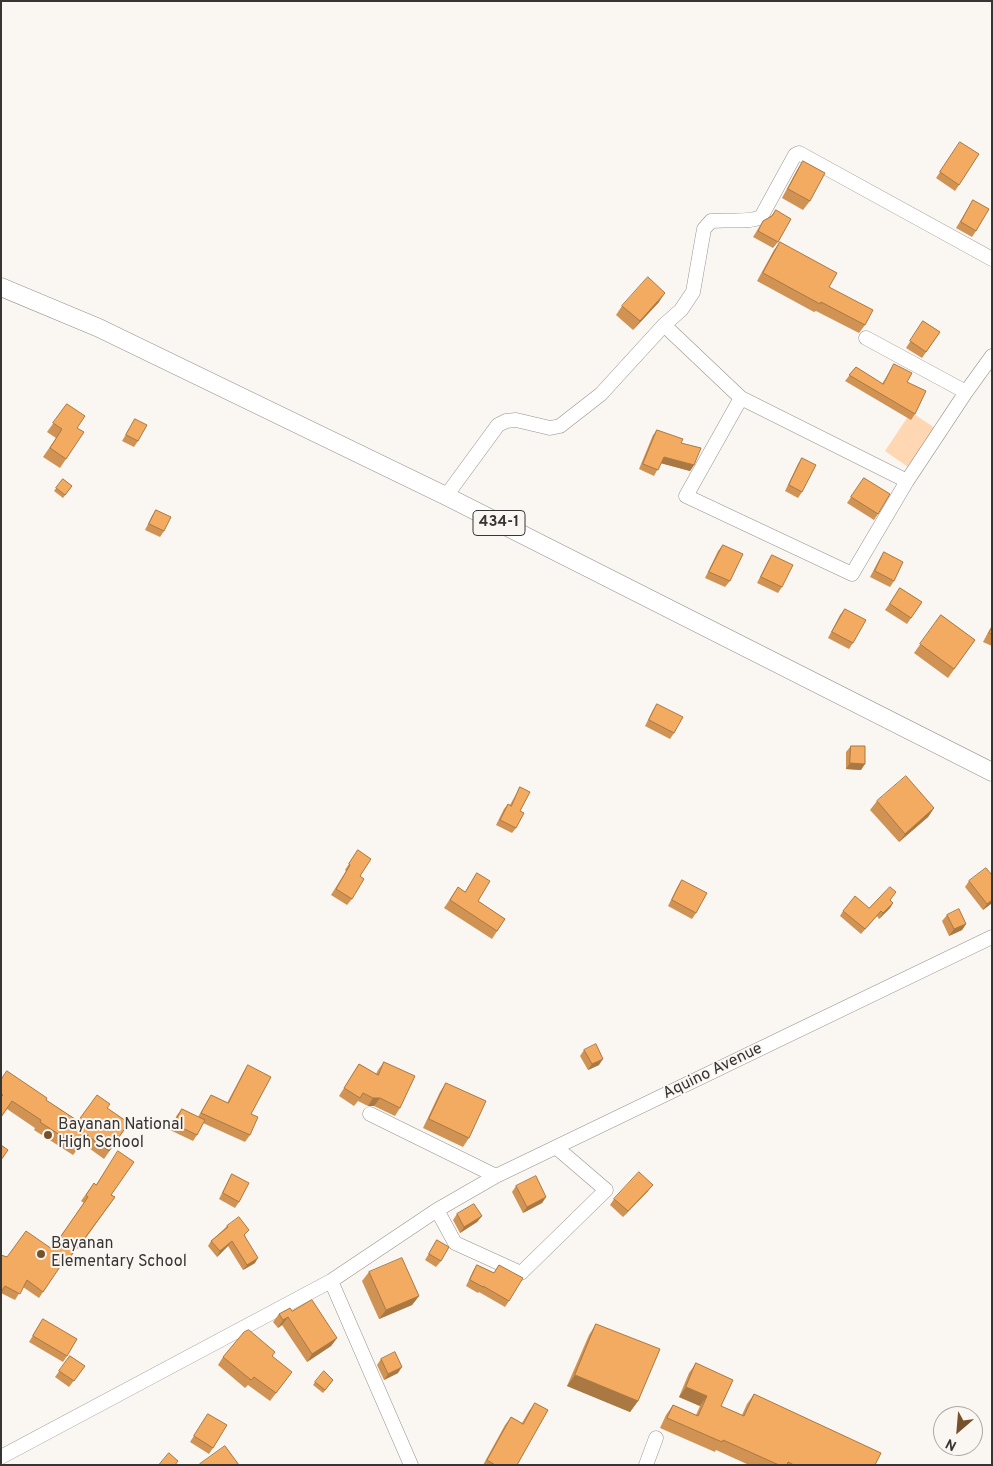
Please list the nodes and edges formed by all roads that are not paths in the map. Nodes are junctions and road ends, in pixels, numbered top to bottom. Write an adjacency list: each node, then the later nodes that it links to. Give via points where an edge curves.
1 (992, 259): 3 (street, via 800,153 795,155 761,217 756,220 711,221 704,229 693,292 681,310)
2 (1, 287): 9 (main road, 434-1, via 99,328)
3 (664, 325): 7 (street); 9 (street, via 601,394 560,426 550,428 516,420 498,425)
4 (866, 338): 6 (street)
5 (992, 356): 6 (street)
6 (966, 392): 8 (street)
7 (741, 398): 8 (street); 8 (street, via 686,496 852,574)
8 (907, 481)
9 (446, 496): 10 (main road, 434-1)
10 (992, 772)
11 (992, 937): 13 (street, Aquino Avenue)
12 (370, 1114): 14 (street)
13 (557, 1148): 14 (street, Aquino Avenue); 15 (street, via 606,1190 521,1273 455,1243)
14 (496, 1176): 15 (street, Aquino Avenue)
15 (437, 1210): 16 (street, Aquino Avenue)
16 (331, 1281): 18 (street, Aquino Avenue); 19 (street)
17 (656, 1438): 20 (street)
18 (1, 1457)
19 (411, 1465)
20 (646, 1465)

